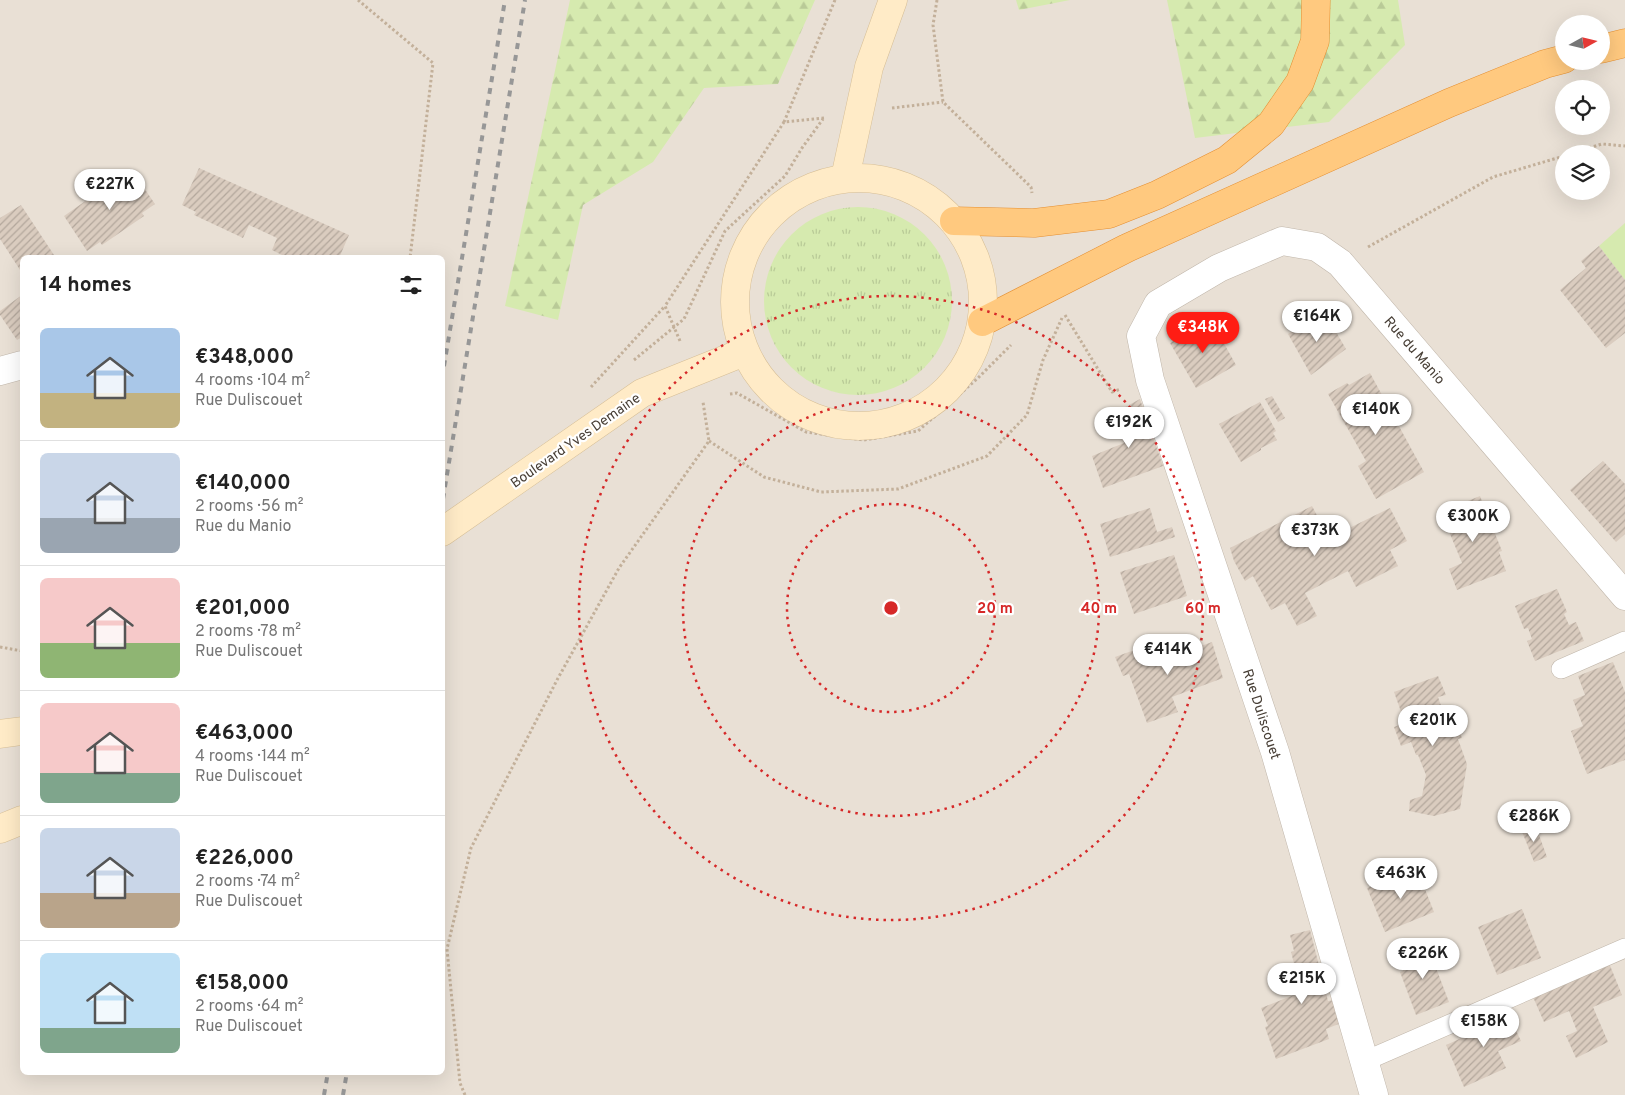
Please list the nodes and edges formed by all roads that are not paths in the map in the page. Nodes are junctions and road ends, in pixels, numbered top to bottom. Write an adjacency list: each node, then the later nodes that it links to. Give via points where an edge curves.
1 (893, 0): 6 (main road, via 870,67)
2 (1316, 0): 7 (highway, via 1315,40 1300,82 1271,124 1227,160 1157,195 1109,214 1034,223)
3 (1625, 43): 4 (highway)
4 (1610, 47)
5 (1555, 61): 8 (highway, via 1448,103 1136,244)
6 (845, 178): 7 (main road, via 885,180 922,195); 10 (main road, via 807,188 775,209 751,239 736,276 734,314)
7 (954, 220): 8 (main road, via 969,243 979,268)
8 (982, 322): 10 (main road, via 976,347 946,392 917,412 874,427 821,422 797,411 775,395)
9 (1141, 336): 14 (street, Rue du Manio, via 1158,304 1219,268 1282,241 1317,247 1340,263); 22 (street, Rue Duliscouet, via 1150,380 1275,752)
10 (744, 352): 13 (main road, Boulevard Yves Demaine, via 642,393)
11 (20, 366): 12 (street)
12 (0, 371)
13 (445, 530)
14 (1623, 587)
15 (1625, 641): 16 (lane)
16 (1561, 669)
17 (20, 731): 18 (main road)
18 (0, 734)
19 (20, 821): 20 (main road)
20 (0, 830)
21 (1625, 948): 22 (lane)
22 (1365, 1061): 23 (street, Rue Duliscouet)
23 (1374, 1095)

